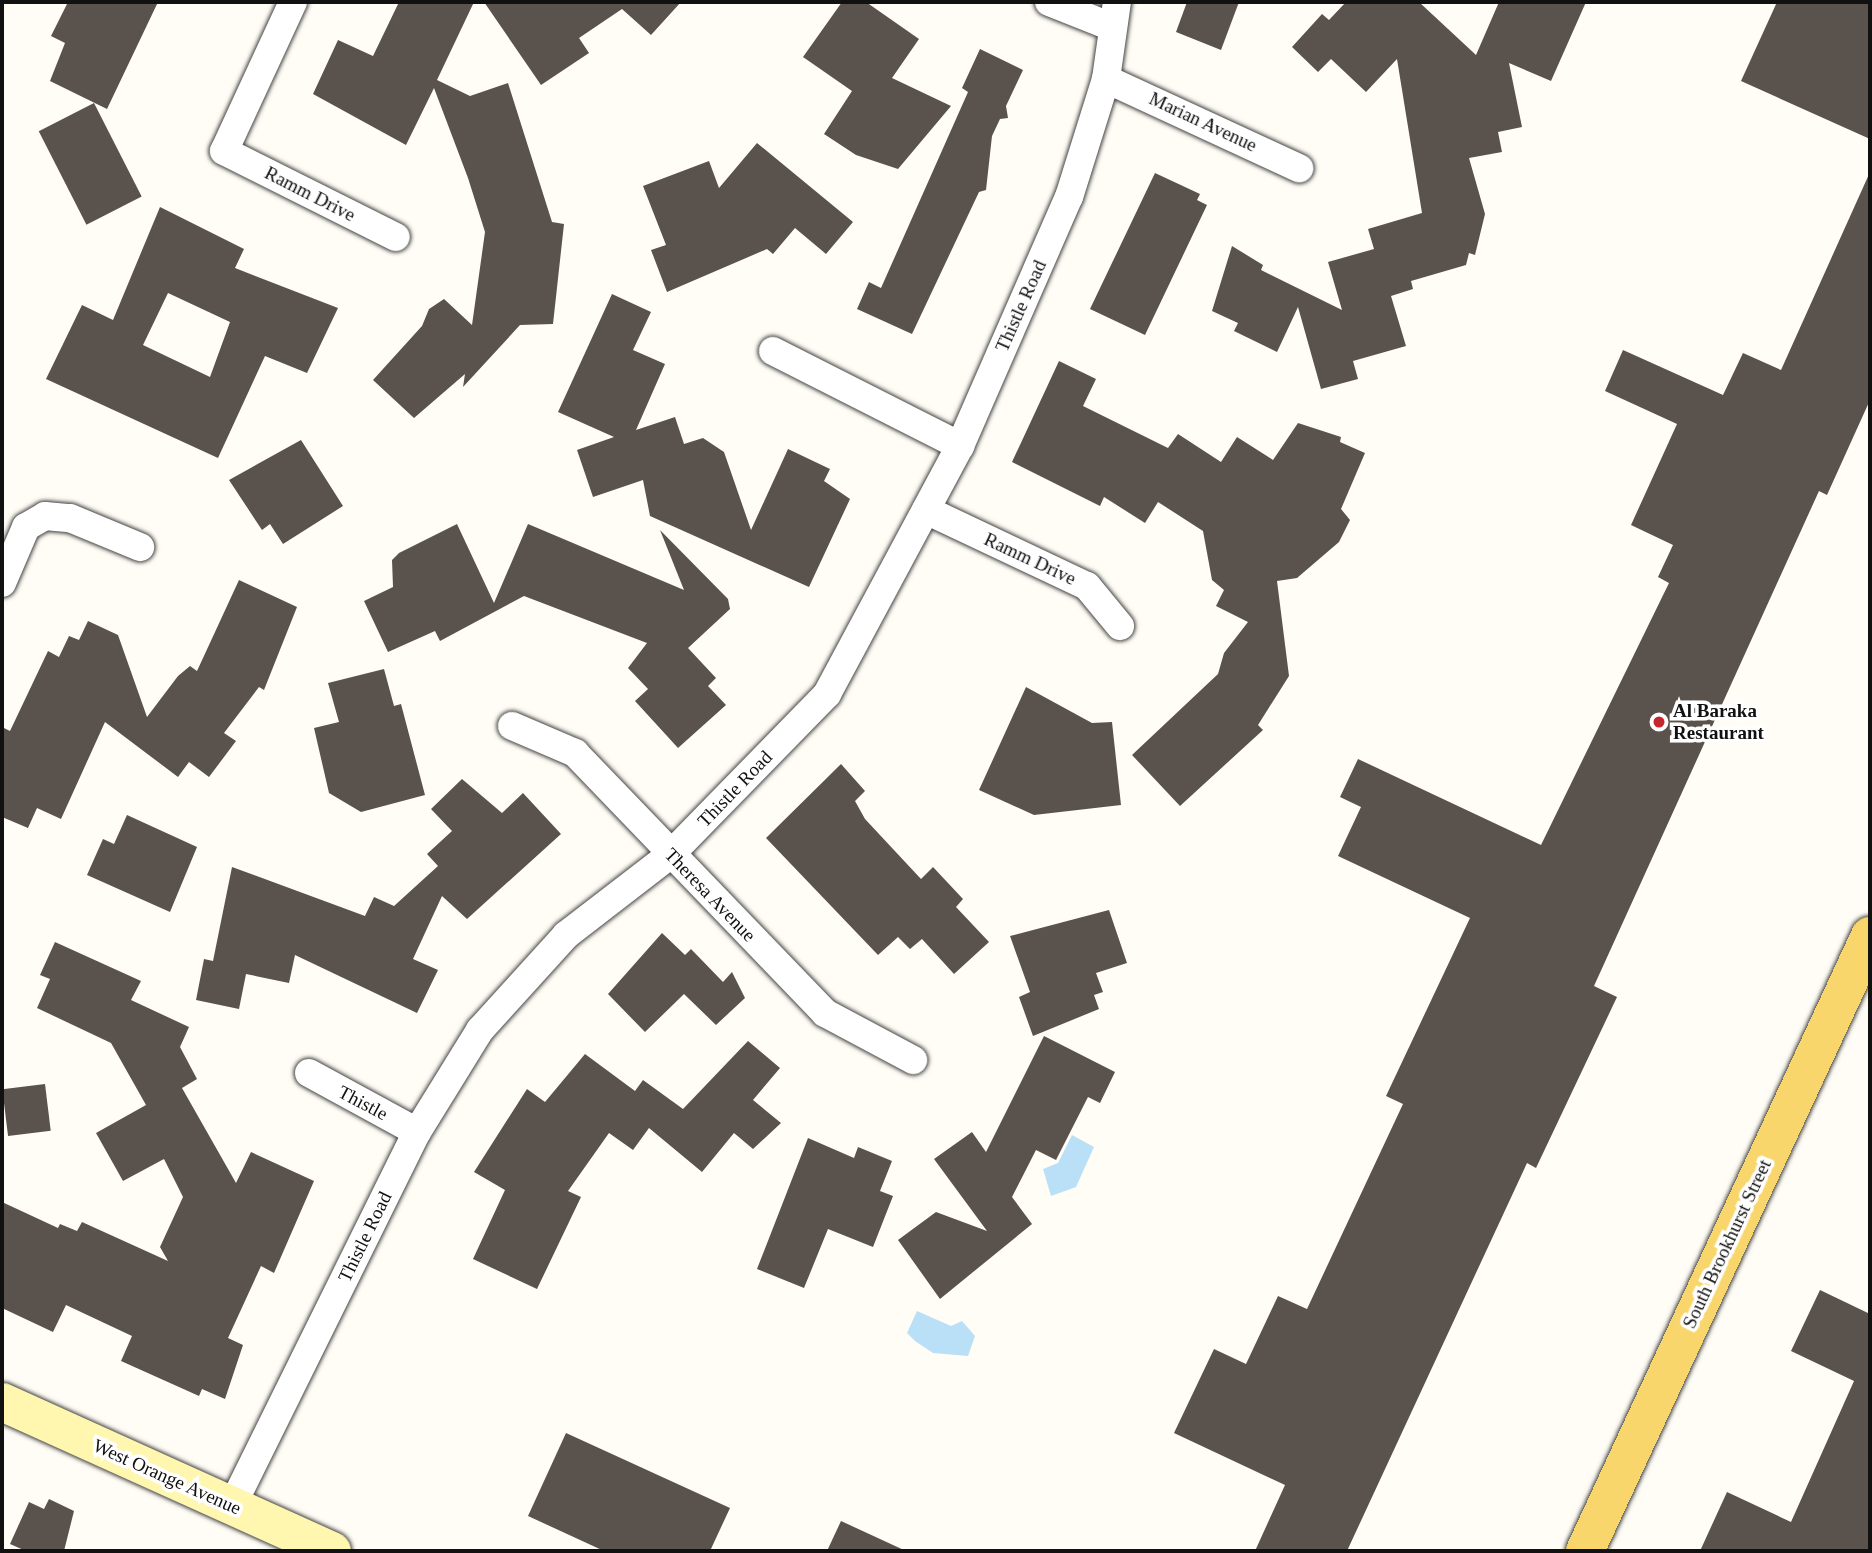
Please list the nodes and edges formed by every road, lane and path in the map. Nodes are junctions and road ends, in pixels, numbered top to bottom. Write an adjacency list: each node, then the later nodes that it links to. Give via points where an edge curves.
1 (293, 2): 6 (street, Ramm Drive, via 224,151)
2 (1049, 2): 3 (street)
3 (1114, 14): 4 (street, Thistle Road)
4 (1106, 79): 5 (street, Marian Avenue); 8 (street, Thistle Road, via 1069,197)
5 (1299, 167)
6 (396, 237)
7 (773, 351): 8 (street)
8 (960, 446): 9 (street, Thistle Road)
9 (926, 510): 12 (street, Ramm Drive, via 1087,586); 14 (street, Thistle Road, via 827,694)
10 (140, 547): 11 (street, via 71,518 45,516 26,527)
11 (2, 583)
12 (1120, 626)
13 (512, 726): 14 (street, Theresa Avenue, via 575,753)
14 (670, 855): 16 (street, Theresa Avenue, via 825,1013); 18 (street, Thistle Road, via 566,935 480,1030)
15 (1870, 936): 22 (main road, South Brookhurst Street)
16 (913, 1060)
17 (309, 1073): 18 (street, Thistle)
18 (417, 1132): 20 (street, Thistle Road)
19 (2, 1402): 20 (street, West Orange Avenue)
20 (232, 1506): 21 (street, West Orange Avenue)
21 (318, 1549)
22 (1585, 1551)

